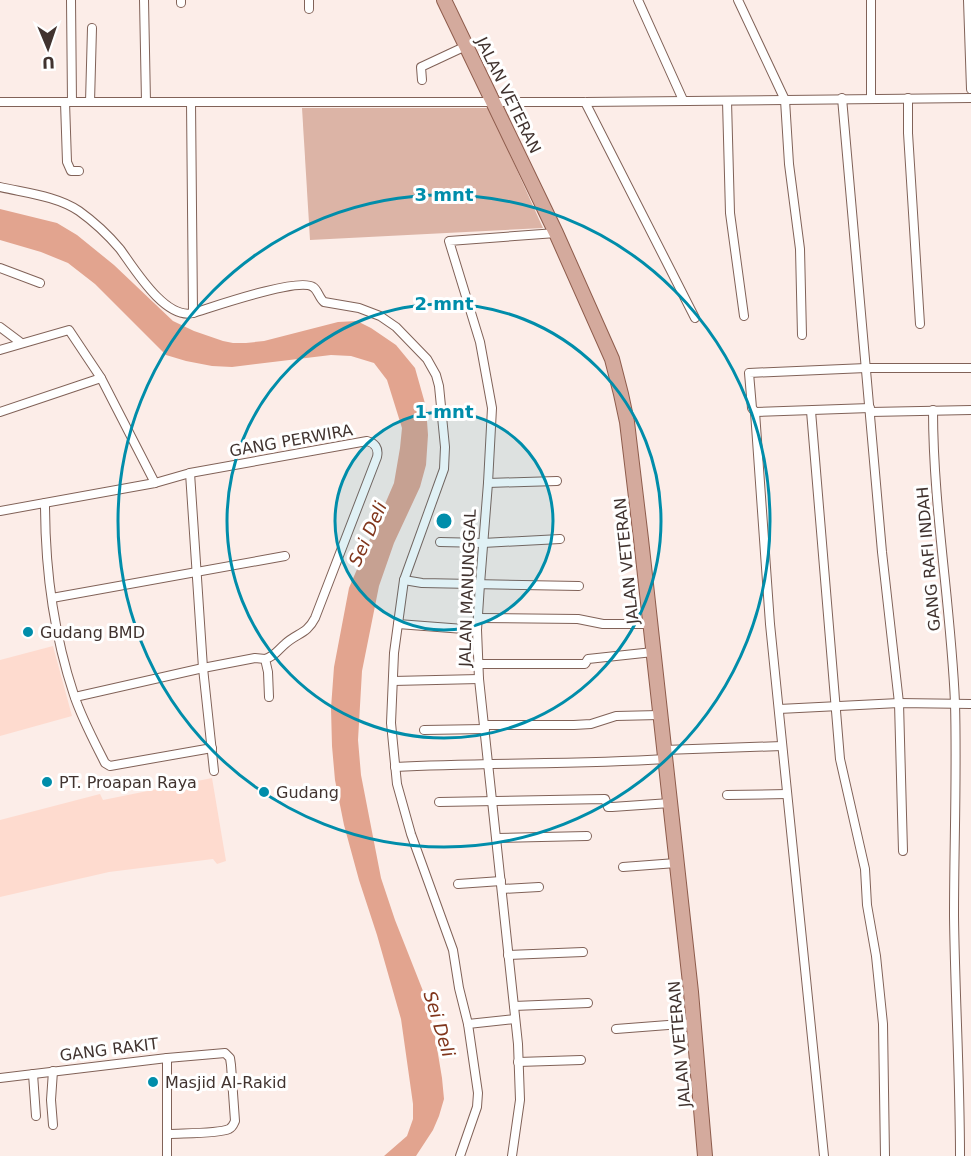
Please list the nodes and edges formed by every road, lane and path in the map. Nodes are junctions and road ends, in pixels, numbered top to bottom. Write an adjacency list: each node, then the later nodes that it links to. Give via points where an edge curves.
1 (71, 0): 20 (street)
2 (144, 0): 22 (street)
3 (444, 0): 9 (main road, JALAN VETERAN)
4 (638, 0): 16 (street)
5 (738, 0): 17 (street)
6 (871, 0): 13 (street)
7 (968, 0): 11 (street)
8 (92, 28): 21 (street)
9 (466, 46): 10 (street, via 421,67); 24 (main road, JALAN VETERAN)
10 (422, 80)
11 (971, 89)
12 (842, 98): 13 (street); 17 (street); 39 (street)
13 (871, 98): 14 (street)
14 (908, 98): 15 (street); 34 (street)
15 (971, 98)
16 (683, 100): 18 (street); 25 (street)
17 (785, 100): 18 (street); 36 (street, via 800,249)
18 (727, 101): 32 (street, via 730,213)
19 (0, 102): 20 (street)
20 (68, 102): 21 (street); 26 (street, via 67,162 71,171)
21 (90, 102): 22 (street)
22 (146, 102): 23 (street)
23 (191, 102): 24 (street); 31 (street)
24 (494, 102): 25 (street); 28 (main road, JALAN VETERAN)
25 (585, 102): 33 (street)
26 (79, 171)
27 (0, 187): 31 (street, via 58,201 82,213 119,248 154,294 180,313)
28 (556, 233): 51 (street, JALAN MANUNGGAL, via 448,241 488,376 492,408); 65 (main road, JALAN VETERAN, via 612,359 621,394)
29 (0, 268): 30 (street)
30 (40, 283)
31 (193, 313): 59 (street, via 267,291 310,285 324,302 380,316 427,359 439,386 444,469)
32 (744, 315)
33 (695, 318)
34 (920, 324)
35 (0, 327): 37 (street)
36 (802, 335)
37 (20, 342): 38 (street); 41 (street, via 69,330)
38 (0, 350)
39 (867, 368): 40 (street); 42 (street); 47 (street, via 750,372)
40 (971, 368)
41 (101, 378): 46 (street); 50 (street)
42 (870, 410): 43 (street); 45 (street); 75 (street)
43 (933, 410): 44 (street); 78 (street, GANG RAFI INDAH, via 939,533)
44 (971, 410)
45 (811, 411): 47 (street); 77 (street)
46 (0, 412)
47 (755, 412): 79 (street)
48 (190, 473): 50 (street, GANG PERWIRA); 58 (street); 68 (street, GANG PERWIRA, via 367,441 376,447 377,457 310,628)
49 (557, 481): 51 (street)
50 (155, 483): 52 (street, GANG PERWIRA)
51 (488, 483): 56 (street, JALAN MANUNGGAL)
52 (45, 503): 53 (street, GANG PERWIRA); 62 (street)
53 (0, 511)
54 (560, 539): 56 (street)
55 (440, 542): 56 (street)
56 (483, 543): 60 (street, JALAN MANUNGGAL)
57 (285, 556): 58 (street)
58 (196, 572): 62 (street); 70 (street)
59 (404, 580): 60 (street, via 422,584); 64 (street)
60 (480, 584): 61 (street); 63 (street, JALAN MANUNGGAL)
61 (579, 586)
62 (52, 598): 73 (street)
63 (478, 618): 65 (street); 66 (street, JALAN MANUNGGAL)
64 (398, 624): 66 (street); 72 (street)
65 (650, 624): 67 (main road, JALAN VETERAN)
66 (477, 630): 69 (street, JALAN MANUNGGAL)
67 (653, 652): 69 (street, via 588,659 585,664); 80 (main road, JALAN VETERAN)
68 (265, 659): 70 (street); 74 (street)
69 (478, 664): 71 (street, JALAN MANUNGGAL)
70 (203, 668): 73 (street); 84 (street)
71 (479, 679): 72 (street); 81 (street, JALAN MANUNGGAL)
72 (393, 681): 87 (street)
73 (75, 697): 84 (street, via 107,766)
74 (269, 697)
75 (898, 703): 77 (street); 78 (street); 96 (street)
76 (971, 704): 78 (street)
77 (836, 705): 79 (street); 124 (street, via 840,759 865,869 876,956 883,1024)
78 (955, 705): 125 (street, GANG RAFI INDAH, via 954,919)
79 (779, 709): 83 (street)
80 (659, 715): 81 (street, via 616,716 582,724); 85 (main road, JALAN VETERAN)
81 (485, 727): 82 (street); 86 (street, JALAN MANUNGGAL)
82 (424, 730)
83 (782, 746): 85 (street); 89 (street)
84 (212, 748): 88 (street)
85 (664, 754): 86 (street, via 597,763); 93 (main road, JALAN VETERAN)
86 (488, 764): 87 (street); 91 (street, JALAN MANUNGGAL)
87 (395, 767): 108 (street, via 411,834 453,950)
88 (214, 771)
89 (787, 794): 90 (street); 123 (street)
90 (727, 795)
91 (491, 800): 92 (street); 93 (street, via 605,799 608,807); 95 (street, JALAN MANUNGGAL)
92 (440, 802)
93 (669, 803): 97 (main road, JALAN VETERAN)
94 (587, 836): 95 (street)
95 (497, 838): 100 (street, JALAN MANUNGGAL)
96 (903, 851)
97 (676, 863): 98 (street); 107 (main road, JALAN VETERAN)
98 (623, 867)
99 (458, 884): 100 (street)
100 (501, 885): 101 (street); 103 (street, JALAN MANUNGGAL)
101 (538, 887)
102 (584, 952): 103 (street)
103 (508, 955): 105 (street, JALAN MANUNGGAL)
104 (588, 1003): 105 (street)
105 (514, 1006): 106 (street, JALAN MANUNGGAL)
106 (515, 1018): 108 (street); 112 (street, JALAN MANUNGGAL)
107 (694, 1023): 109 (street); 122 (main road, JALAN VETERAN)
108 (468, 1024): 120 (street, via 477,1107)
109 (616, 1029)
110 (167, 1058): 113 (street, GANG RAKIT); 118 (street); 118 (street, GANG RAKIT, via 227,1054 235,1121 232,1127 214,1131)
111 (581, 1060): 112 (street)
112 (518, 1062): 121 (street, JALAN MANUNGGAL, via 520,1100)
113 (53, 1071): 114 (street, GANG RAKIT); 117 (street)
114 (33, 1074): 115 (street, GANG RAKIT); 116 (street)
115 (0, 1078)
116 (36, 1116)
117 (53, 1125)
118 (168, 1134): 119 (street)
119 (167, 1156)
120 (460, 1156)
121 (512, 1156)
122 (705, 1156)
123 (824, 1156)
124 (885, 1156)
125 (960, 1156)

